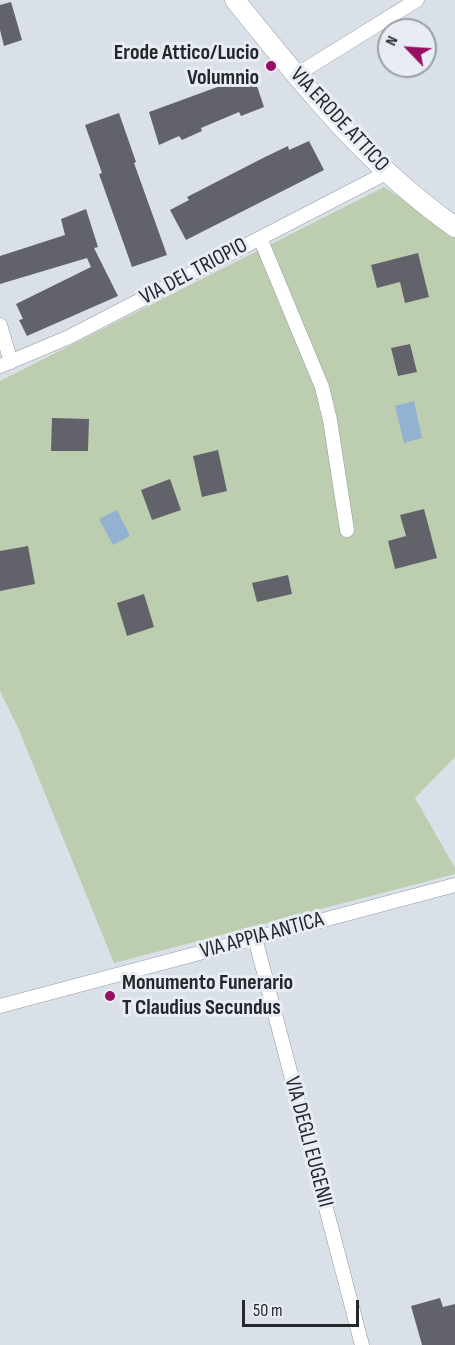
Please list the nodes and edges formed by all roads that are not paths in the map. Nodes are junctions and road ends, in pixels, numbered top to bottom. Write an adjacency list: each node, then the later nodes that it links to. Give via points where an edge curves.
1 (235, 0): 3 (main road, VIA ERODE ATTICO)
2 (417, 0): 3 (street)
3 (296, 75): 4 (main road, VIA ERODE ATTICO)
4 (386, 173): 5 (main road, VIA ERODE ATTICO); 6 (street, VIA DEL TRIOPIO)
5 (455, 227)
6 (260, 238): 8 (street, VIA DEL TRIOPIO, via 69,337); 9 (street, via 322,387)
7 (0, 325): 8 (street)
8 (5, 364)
9 (347, 530)
10 (455, 885): 11 (street, VIA APPIA ANTICA)
11 (255, 938): 12 (street, VIA APPIA ANTICA); 13 (street, VIA DEGLI EUGENII)
12 (0, 1006)
13 (362, 1345)

